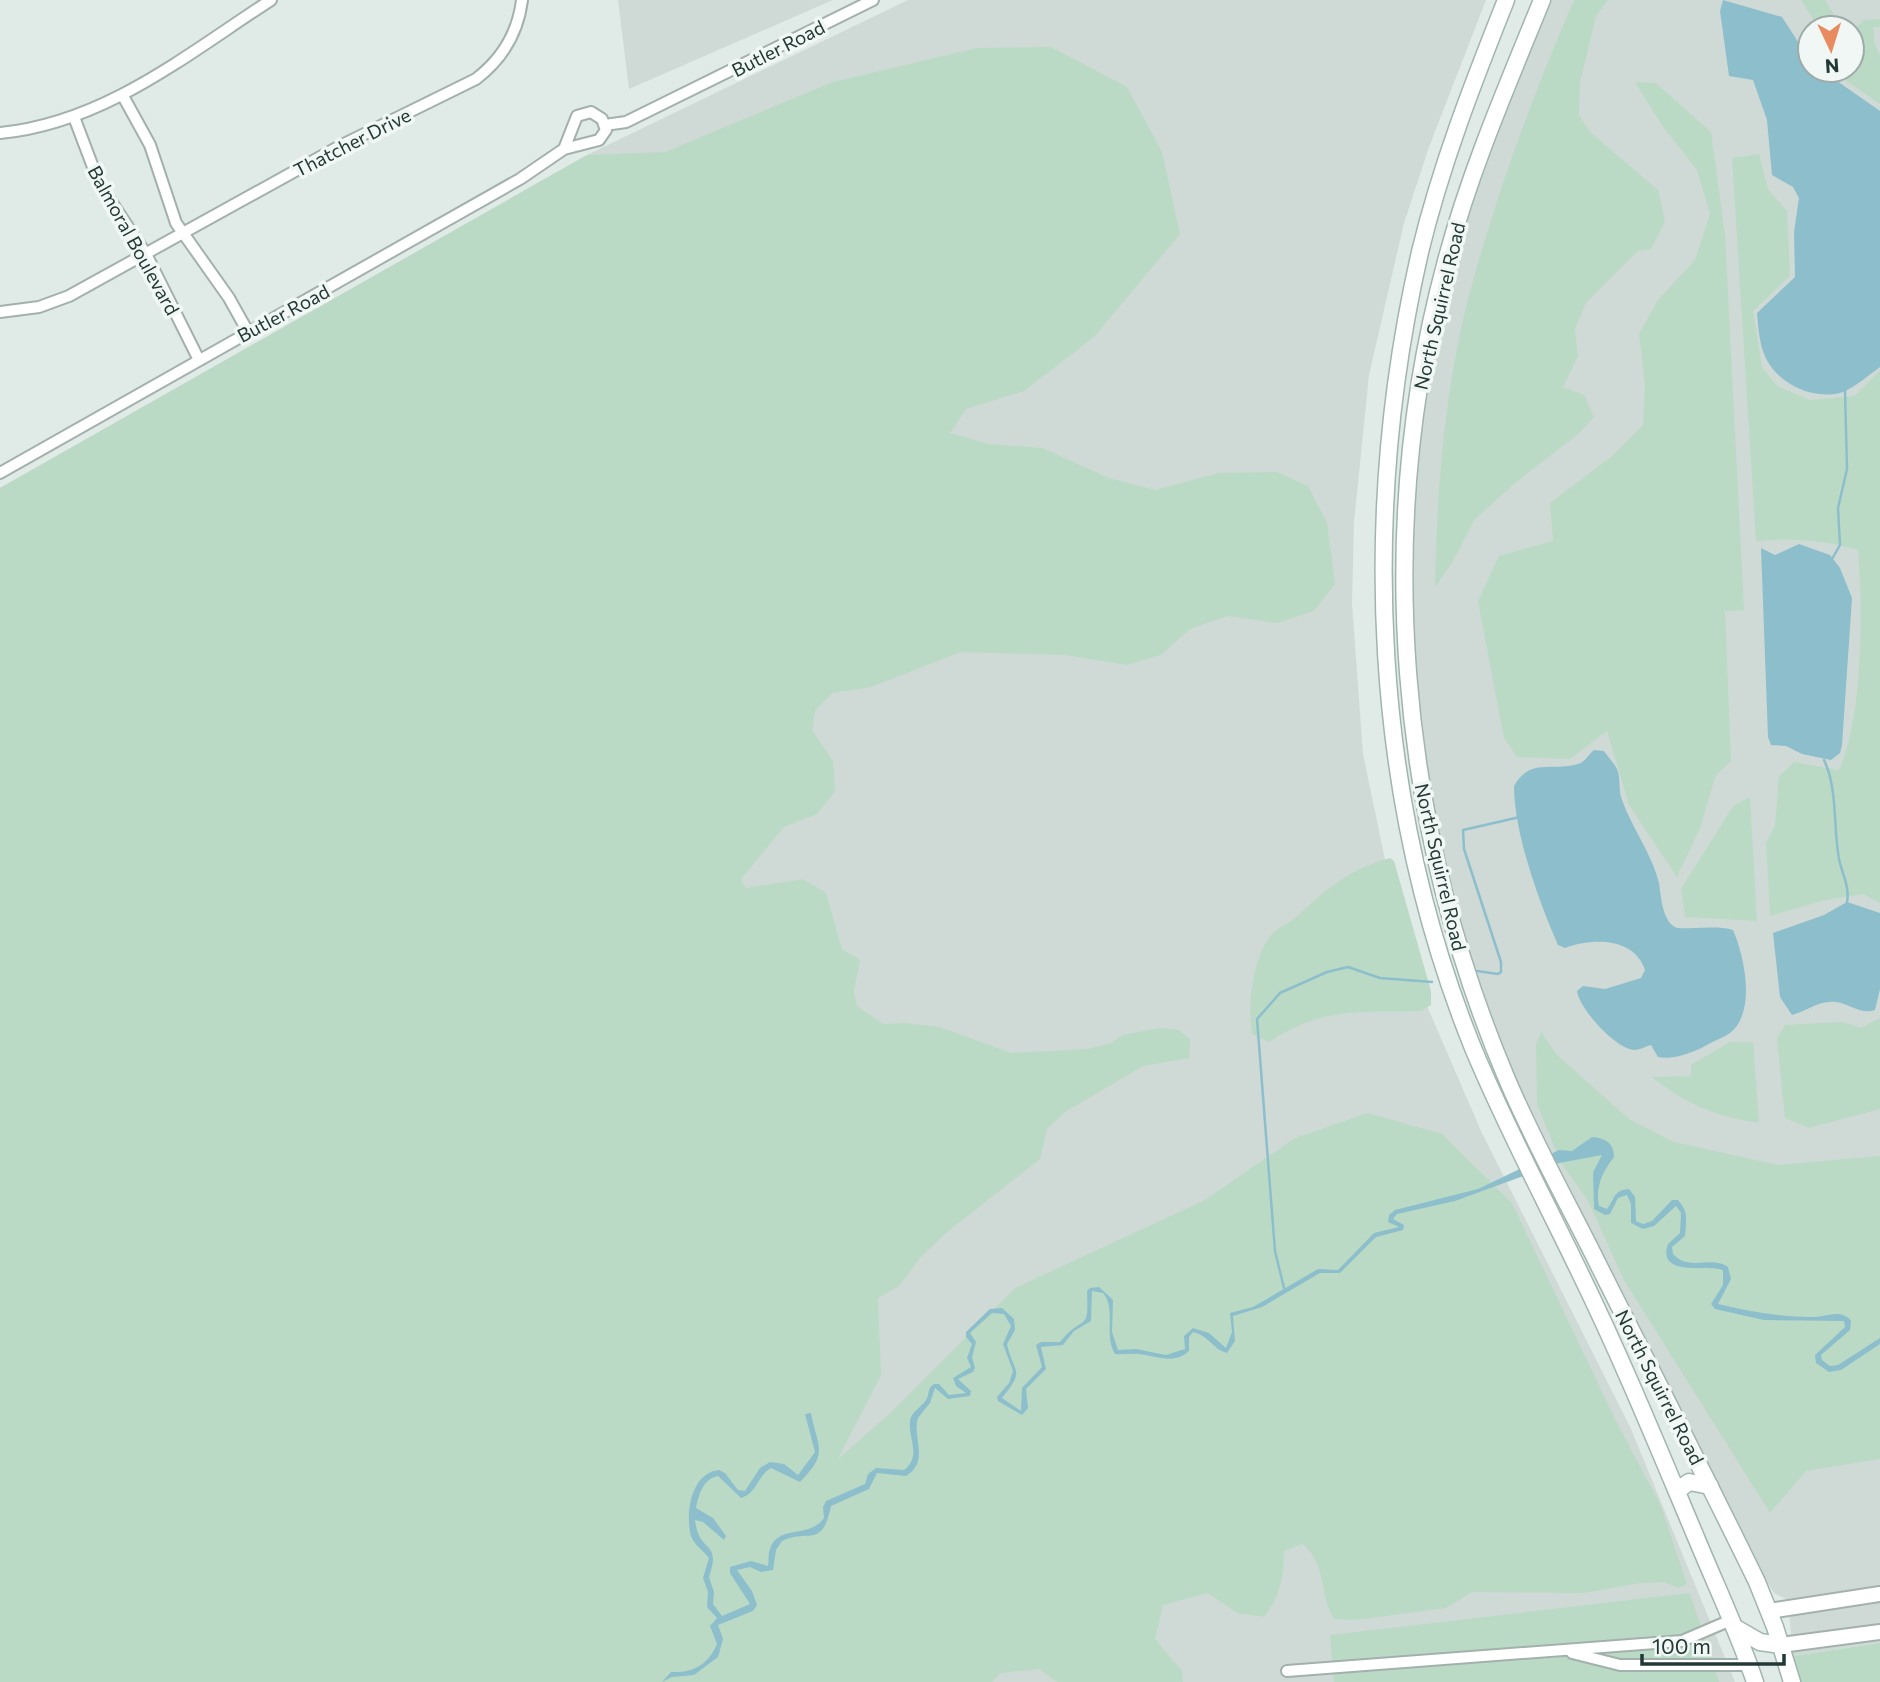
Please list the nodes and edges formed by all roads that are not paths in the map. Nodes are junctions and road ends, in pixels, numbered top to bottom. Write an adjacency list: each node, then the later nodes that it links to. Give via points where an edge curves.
1 (271, 0): 6 (street)
2 (522, 0): 11 (street, Thatcher Drive, via 511,39 494,64 476,79 342,145)
3 (873, 0): 8 (street, Butler Road, via 626,122)
4 (1506, 0): 18 (main road, North Squirrel Road, via 1461,115 1421,249 1397,375 1383,557 1390,702 1414,853 1459,1010)
5 (1542, 0): 17 (main road, North Squirrel Road, via 1474,171 1436,299 1411,448 1404,581 1413,730 1437,868 1477,1002 1532,1134)
6 (123, 96): 7 (street); 11 (street, via 150,145)
7 (74, 117): 9 (street); 12 (street, Balmoral Boulevard, via 99,183)
8 (606, 125): 10 (street, Butler Road, via 599,141); 10 (street, via 591,112 577,116)
9 (0, 133)
10 (564, 149): 14 (street, Butler Road, via 520,179)
11 (182, 234): 12 (street, Thatcher Drive); 14 (street)
12 (146, 254): 13 (street, Thatcher Drive, via 59,301); 15 (street, Balmoral Boulevard)
13 (0, 313)
14 (248, 332): 15 (street, Butler Road)
15 (198, 360): 16 (street, Butler Road)
16 (0, 473)
17 (1710, 1486): 18 (main road, via 1689,1482); 20 (main road, North Squirrel Road)
18 (1677, 1491): 21 (main road, North Squirrel Road)
19 (1880, 1594): 20 (street)
20 (1769, 1611): 23 (main road, North Squirrel Road)
21 (1732, 1624): 23 (main road, via 1760,1642); 24 (street, via 1682,1640); 25 (main road, North Squirrel Road)
22 (1880, 1632): 23 (street)
23 (1781, 1645): 30 (main road, North Squirrel Road)
24 (1562, 1651): 25 (street, via 1620,1665); 26 (street)
25 (1749, 1665): 29 (main road, North Squirrel Road)
26 (1310, 1669): 27 (street); 28 (street)
27 (1287, 1671)
28 (1311, 1682)
29 (1755, 1682)
30 (1792, 1682)

